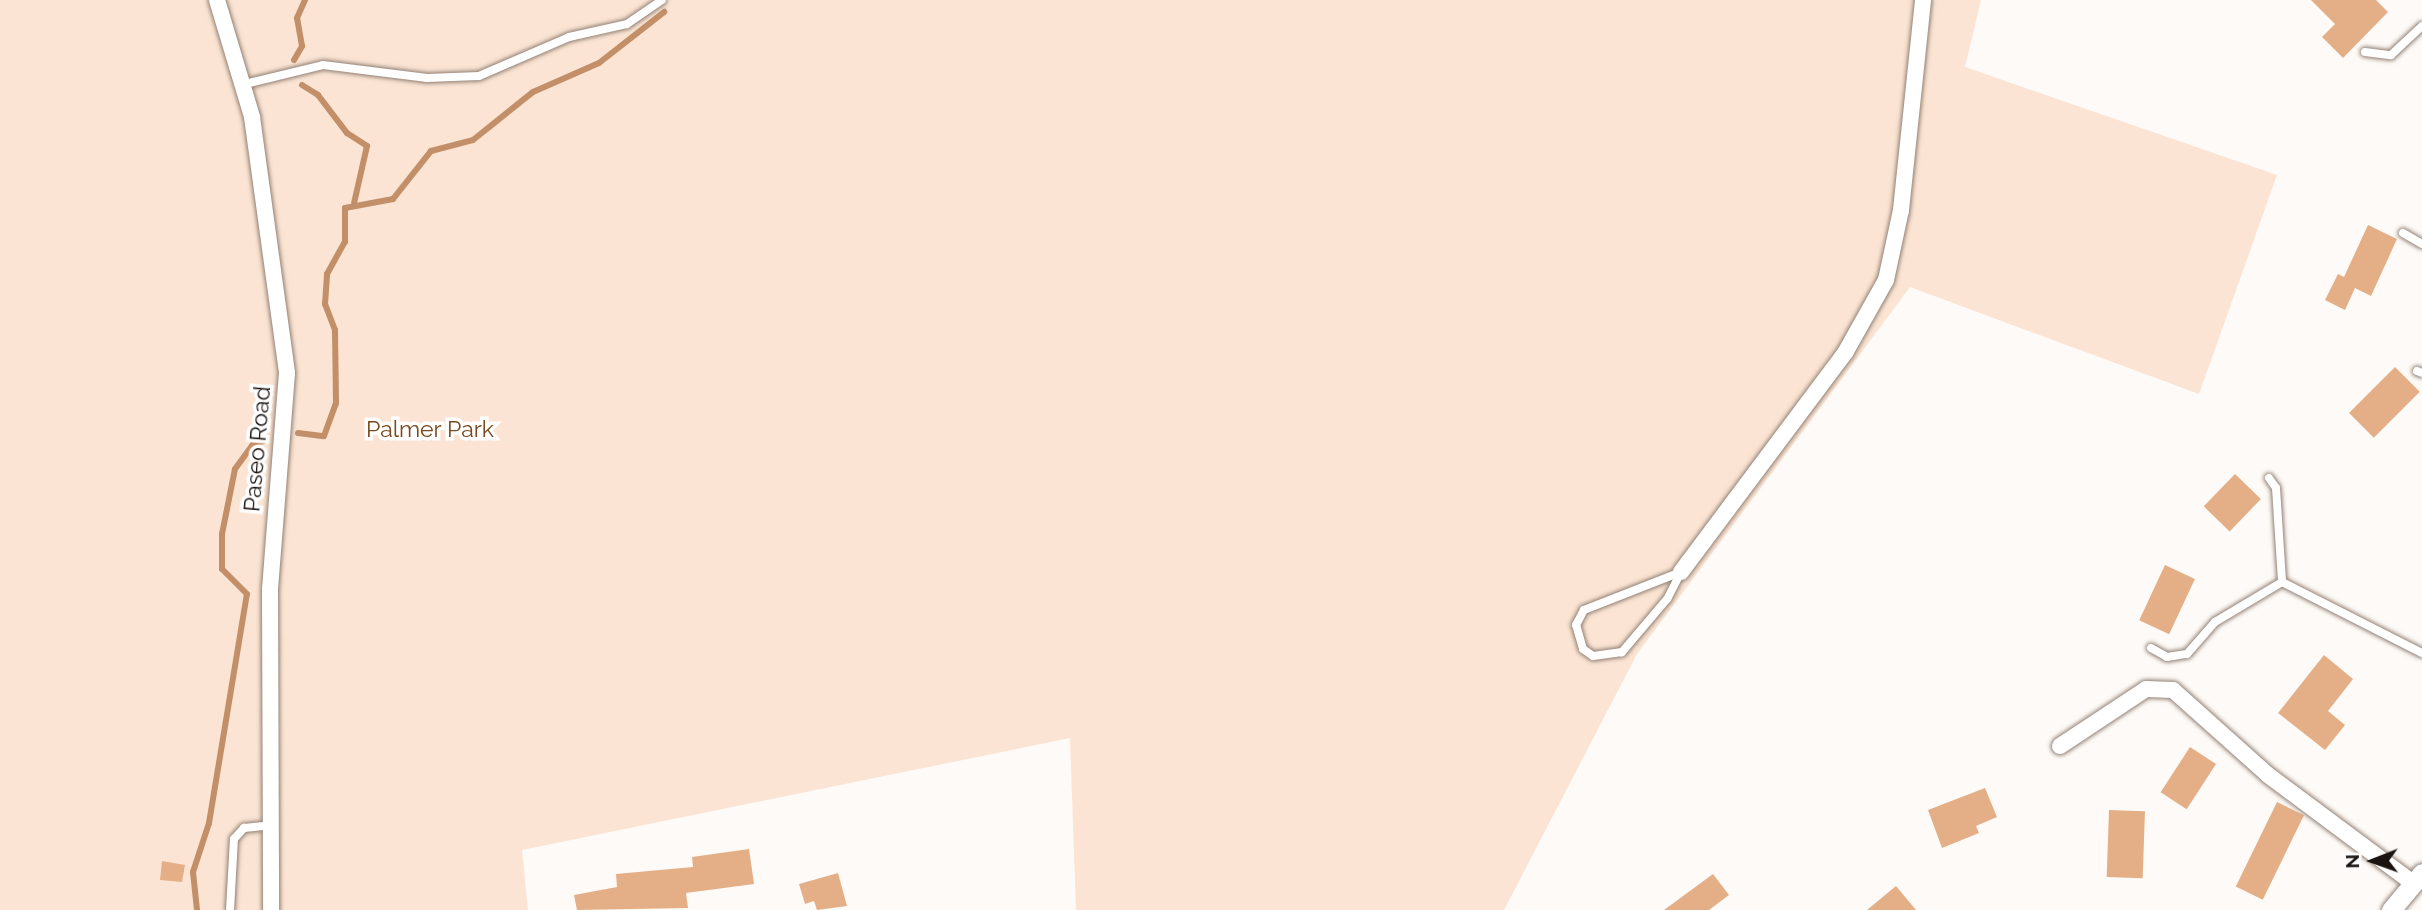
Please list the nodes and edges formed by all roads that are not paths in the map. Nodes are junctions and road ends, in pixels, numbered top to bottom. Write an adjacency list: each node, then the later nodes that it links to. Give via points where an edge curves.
1 (217, 0): 6 (street, Paseo Road)
2 (662, 0): 6 (lane, via 627,24 569,37 479,76 427,78 323,65)
3 (1923, 0): 10 (street, via 1900,210 1886,280 1853,342 1705,546)
4 (2422, 26): 5 (lane, via 2391,55)
5 (2365, 52)
6 (245, 84): 15 (street, Paseo Road, via 271,232 287,373 270,589)
7 (2403, 233): 8 (lane)
8 (2422, 244)
9 (2269, 478): 11 (lane, via 2276,488)
10 (1681, 572): 10 (lane, via 1584,610 1576,625 1583,649 1593,656 1622,652 1667,599)
11 (2282, 582): 12 (lane, via 2215,622 2187,654 2167,657); 13 (lane)
12 (2151, 648)
13 (2422, 653)
14 (2060, 746): 16 (street, via 2146,689 2173,690 2268,775)
15 (271, 825): 17 (lane, via 244,828 234,839); 18 (street, Paseo Road)
16 (2418, 878): 19 (street)
17 (230, 910)
18 (271, 910)
19 (2391, 910)

